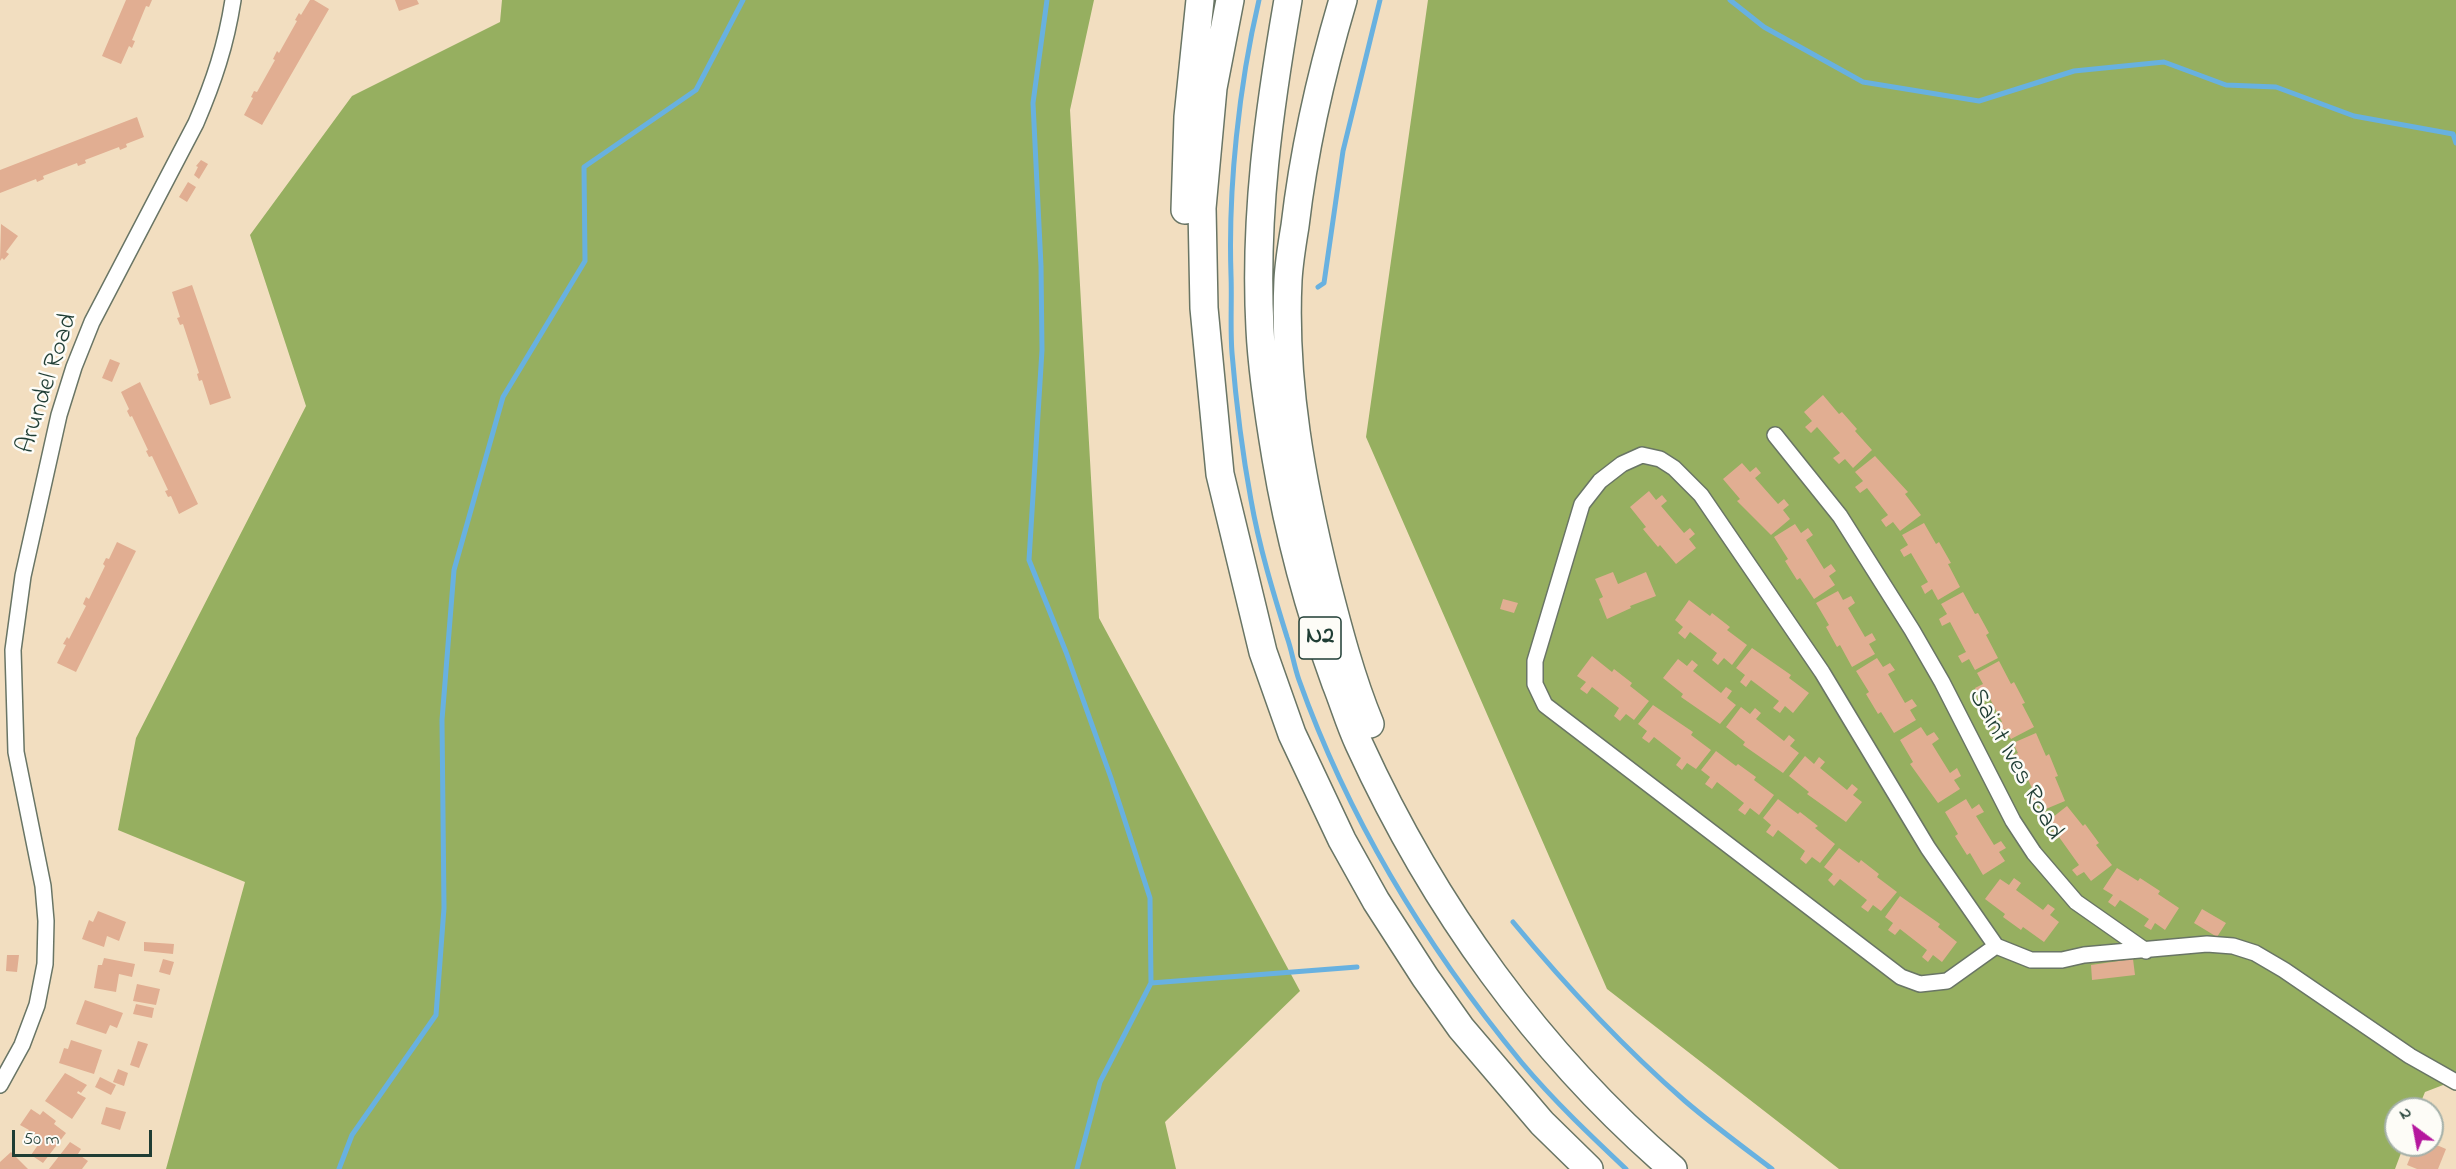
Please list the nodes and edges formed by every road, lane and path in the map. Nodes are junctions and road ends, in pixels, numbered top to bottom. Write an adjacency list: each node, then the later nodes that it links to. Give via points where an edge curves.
1 (232, 0): 12 (street, Arundel Road, via 219,65 196,123 92,322 74,367 59,415 23,576 13,704 16,752 43,886 45,964 37,1005 22,1046)
2 (1200, 0): 7 (highway, via 1188,117 1185,211 1190,346)
3 (1230, 0): 7 (highway, N2, via 1214,88 1202,208 1204,308)
4 (1288, 0): 8 (highway, N2, via 1262,175 1260,330 1270,426 1303,584 1328,660 1358,743)
5 (1343, 0): 8 (highway, via 1311,118 1299,192 1288,279 1288,361 1298,449 1337,622 1367,716 1397,786)
6 (1775, 435): 10 (street, Saint Ives Road, via 1840,516 1912,630 2013,821 2034,853 2076,902)
7 (1221, 474): 13 (highway, N2, via 1263,652 1292,734 1342,840 1376,902 1461,1028 1542,1123)
8 (1430, 881): 14 (highway, N2, via 1498,982 1549,1046 1606,1107)
9 (1996, 946): 9 (street, via 1947,981 1920,984 1901,977 1545,705 1535,684 1535,661 1582,504 1600,481 1642,455 1660,459 1674,468 1701,495 1822,672 1928,848); 10 (street, via 2031,960)
10 (2146, 951): 11 (street, via 2207,944 2255,953 2409,1056)
11 (2456, 1082)
12 (0, 1085)
13 (1589, 1169)
14 (1673, 1169)

